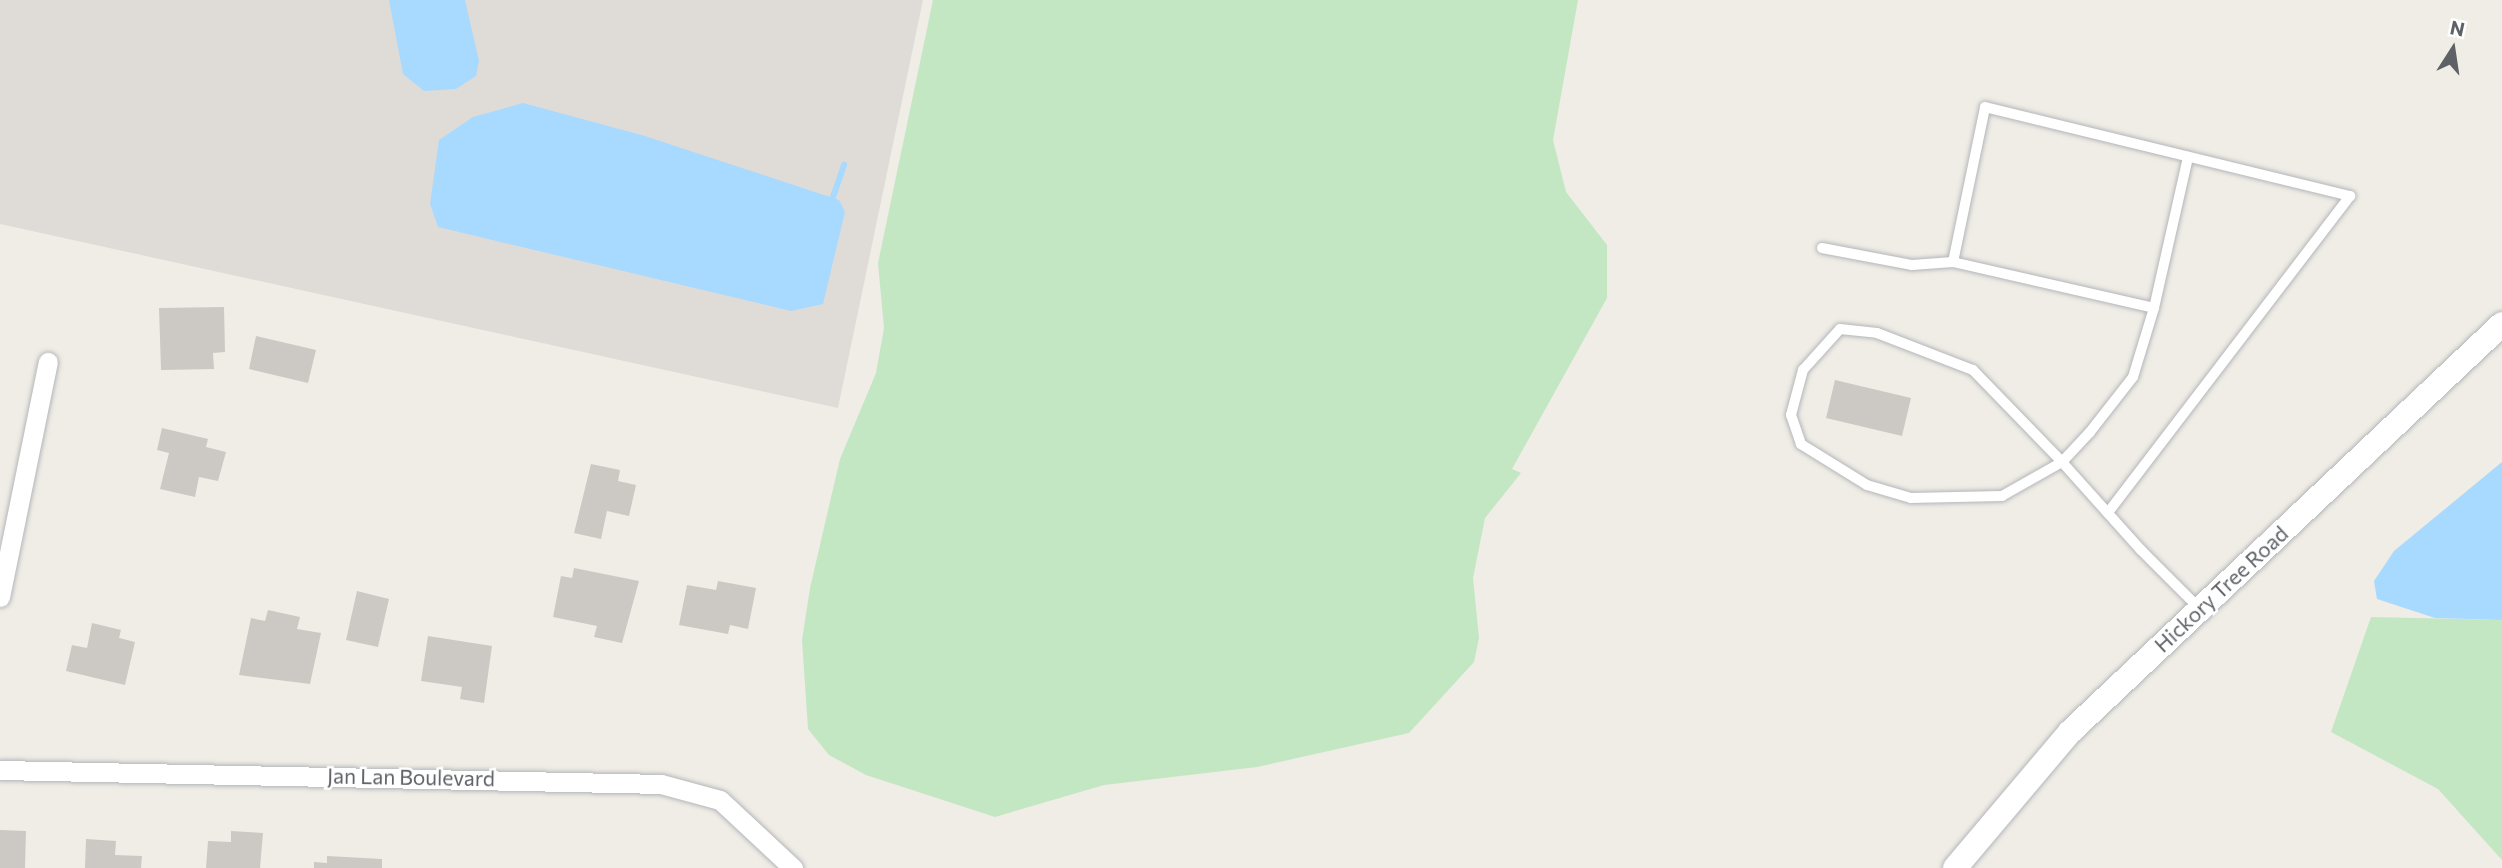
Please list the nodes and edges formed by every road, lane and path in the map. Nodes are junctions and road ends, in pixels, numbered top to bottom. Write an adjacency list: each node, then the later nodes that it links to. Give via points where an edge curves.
1 (2188, 156): 3 (lane, via 1985,107); 4 (lane); 8 (lane, via 2350,196)
2 (1822, 248): 3 (lane, via 1912,265)
3 (1953, 262): 4 (lane)
4 (2154, 308): 7 (lane, via 2133,377)
5 (2502, 324): 10 (street, Hickory Tree Road)
6 (48, 362): 9 (street)
7 (2062, 462): 7 (lane, via 1973,370 1877,333 1840,329 1818,348 1803,370 1791,415 1801,444 1867,485 1911,498 2002,496); 8 (lane)
8 (2108, 513): 10 (lane)
9 (0, 597)
10 (2200, 609): 13 (street, Hickory Tree Road, via 2070,732)
11 (0, 770): 12 (street, Jan Lan Boulevard, via 661,784 720,800)
12 (793, 868)
13 (1955, 868)

